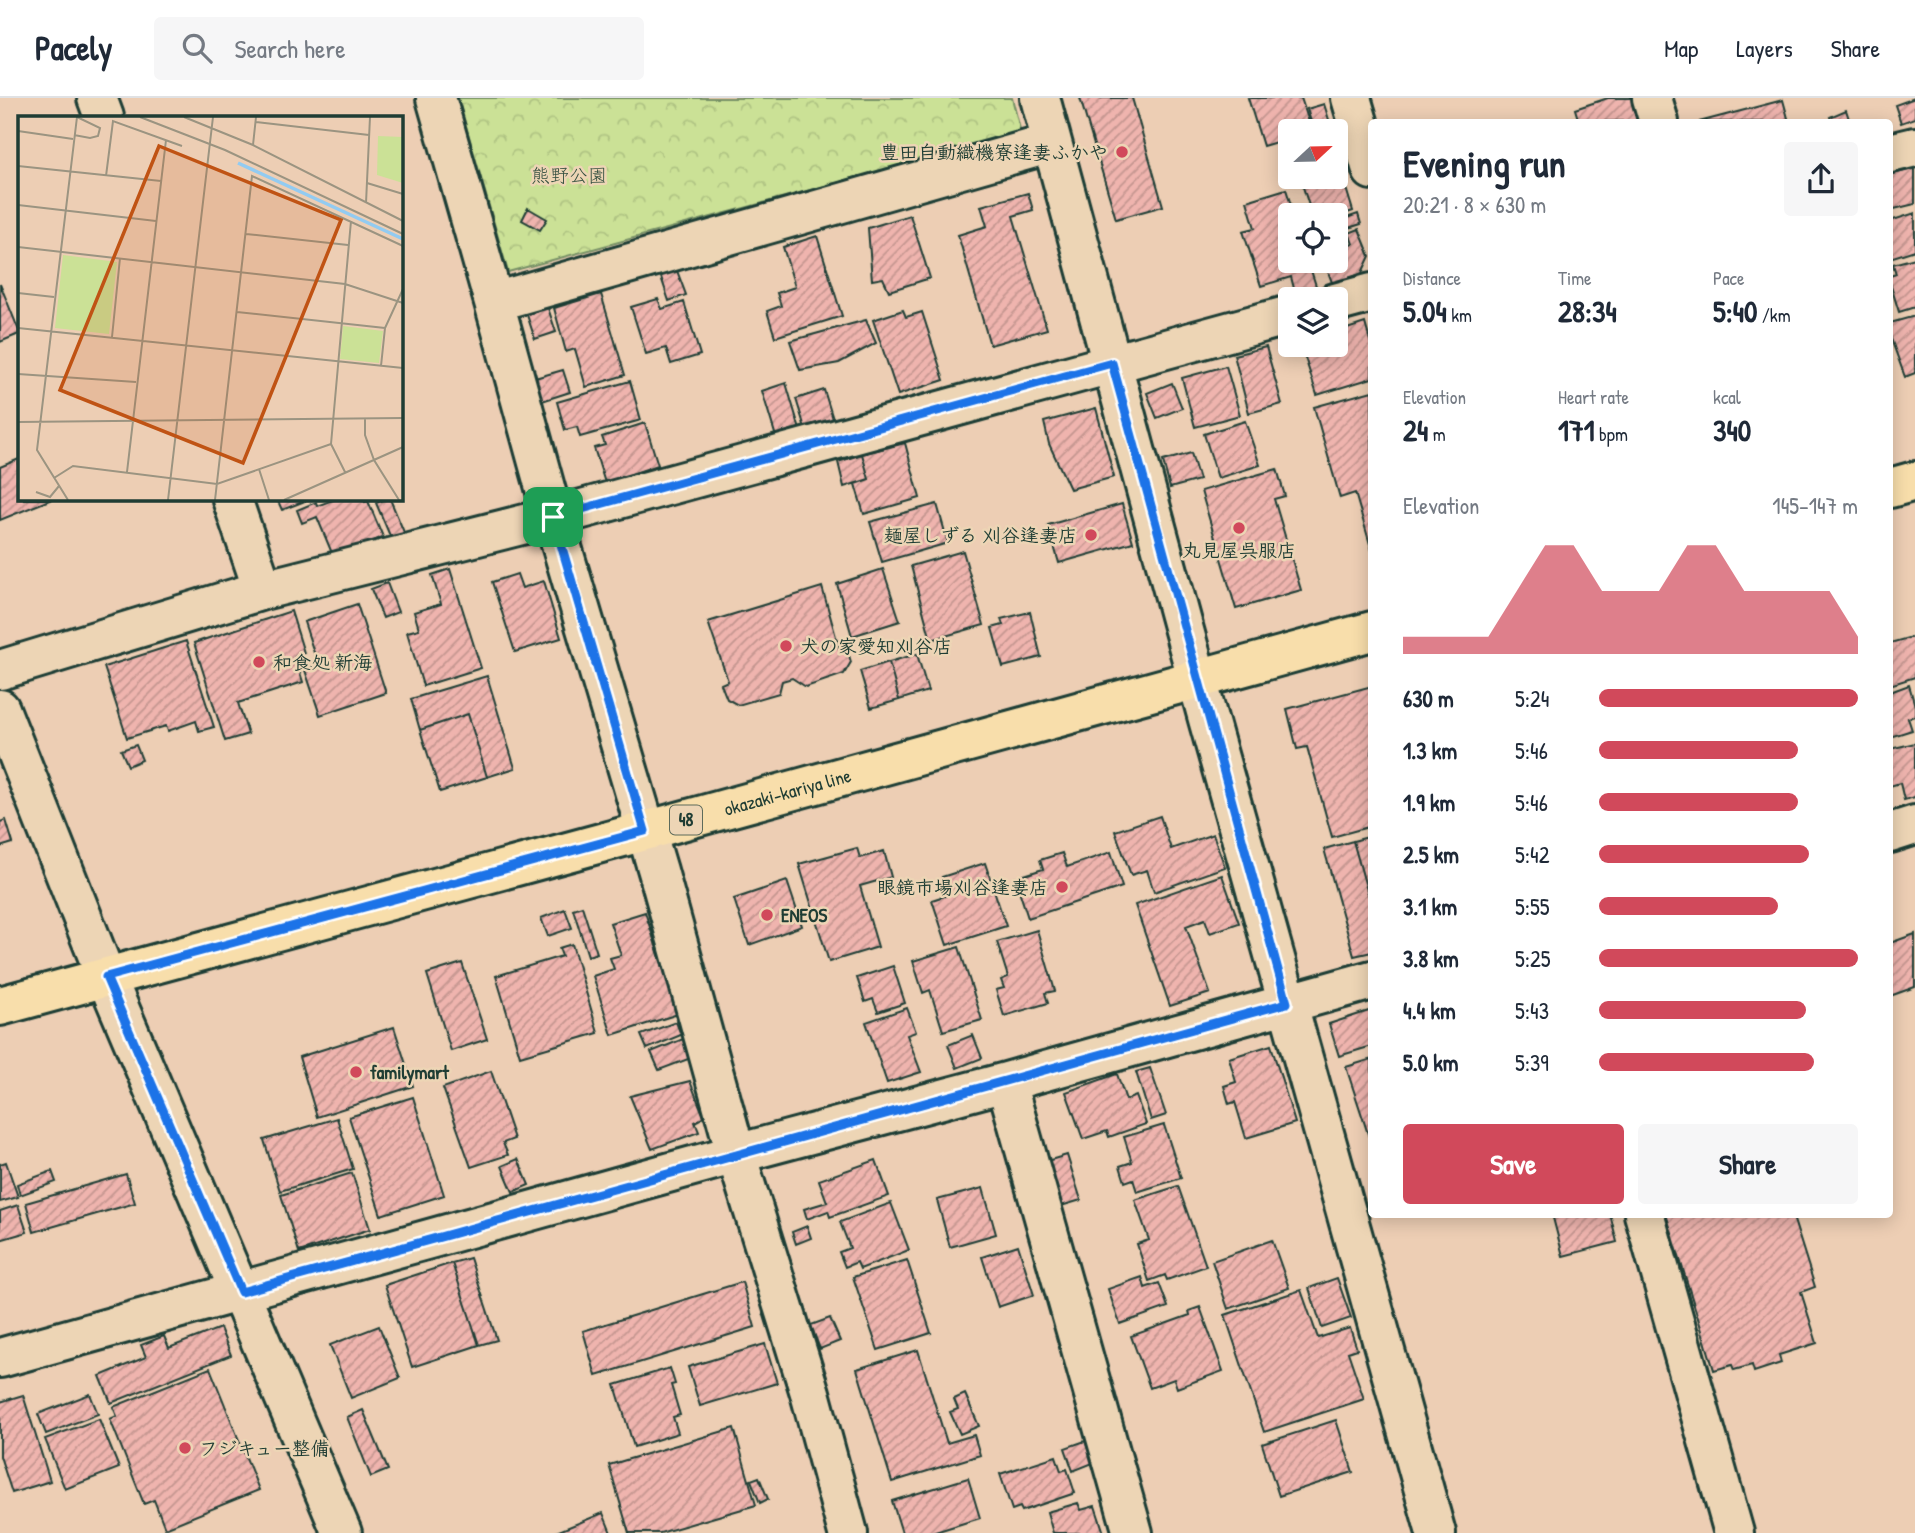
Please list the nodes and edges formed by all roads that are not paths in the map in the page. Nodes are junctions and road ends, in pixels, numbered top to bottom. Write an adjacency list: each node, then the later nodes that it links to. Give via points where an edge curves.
1 (97, 98): 6 (street)
2 (436, 98): 14 (street)
3 (1040, 98): 8 (street)
4 (1351, 98): 11 (street)
5 (1651, 98): 7 (street)
6 (104, 116)
7 (1657, 119)
8 (1052, 143): 14 (street); 16 (street)
9 (1915, 147): 10 (street)
10 (1893, 152)
11 (1368, 156)
12 (1368, 294): 13 (street)
13 (1348, 299)
14 (494, 302): 20 (street)
15 (1278, 318): 16 (street)
16 (1112, 363): 20 (street); 24 (street)
17 (1915, 481): 18 (main road)
18 (1893, 487)
19 (232, 500): 21 (street)
20 (553, 517): 21 (street); 27 (street)
21 (263, 590): 23 (street)
22 (1368, 632): 24 (main road, okazaki-kariya line / 48)
23 (0, 670)
24 (1198, 679): 27 (main road, okazaki-kariya line / 48); 31 (street)
25 (0, 709): 29 (street)
26 (1915, 825): 28 (street)
27 (645, 831): 29 (main road, okazaki-kariya line / 48); 34 (street)
28 (1893, 832)
29 (106, 977): 32 (main road, okazaki-kariya line / 48); 36 (street)
30 (1368, 981): 31 (street)
31 (1287, 1003): 33 (street); 41 (street)
32 (0, 1006)
33 (1006, 1082): 34 (street); 40 (street)
34 (736, 1154): 36 (street); 39 (street)
35 (1645, 1218): 42 (street)
36 (241, 1292): 37 (street); 38 (street)
37 (0, 1358)
38 (342, 1533)
39 (848, 1533)
40 (1133, 1533)
41 (1436, 1533)
42 (1734, 1533)

